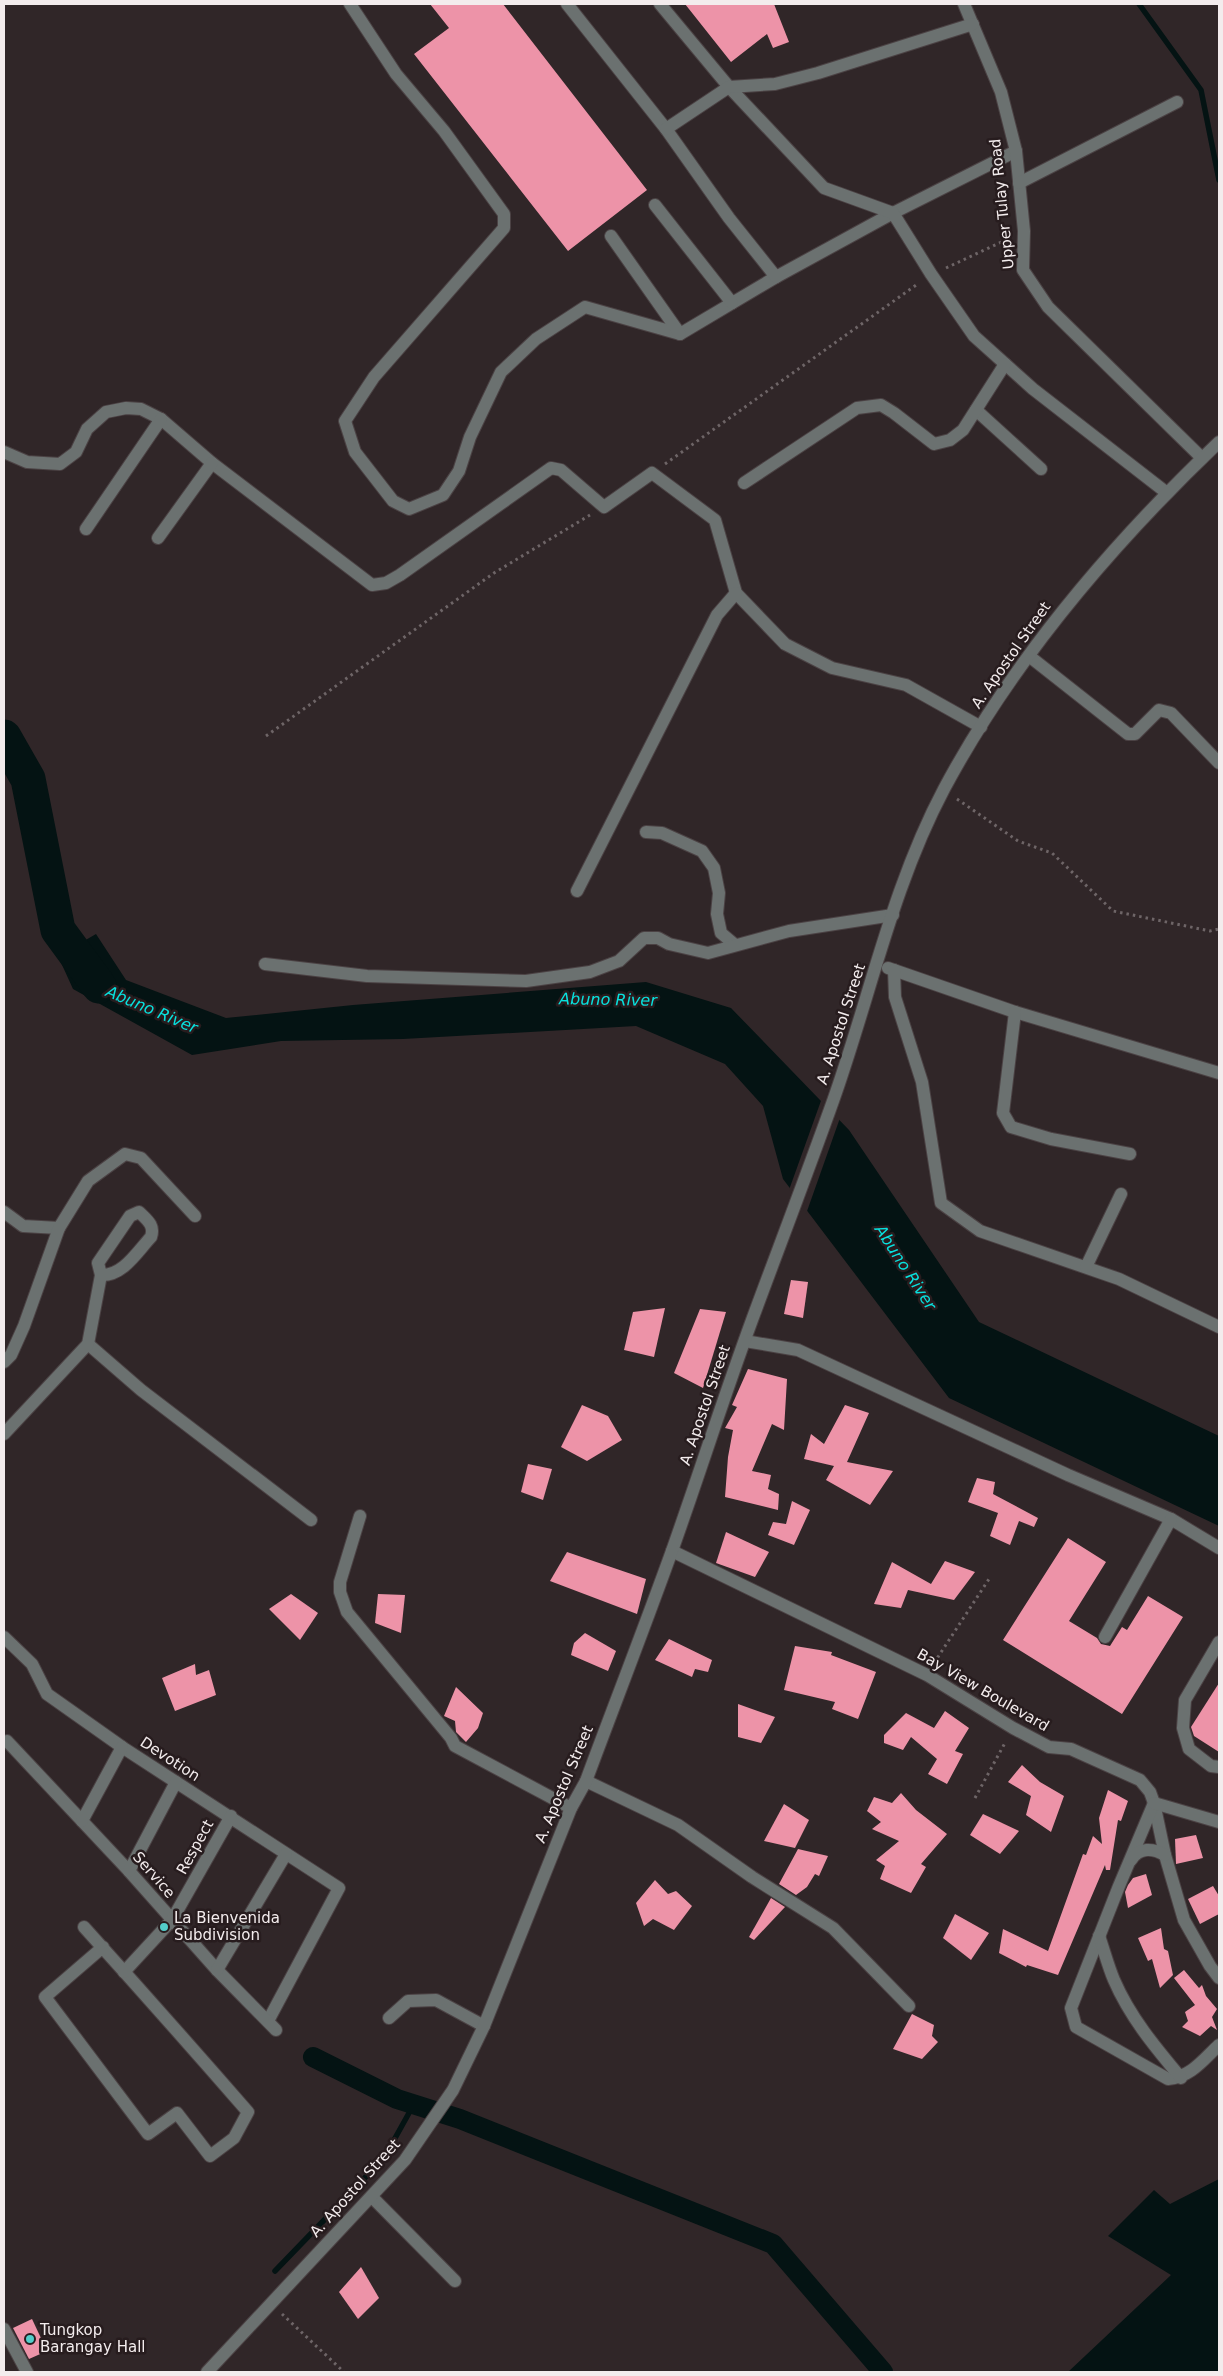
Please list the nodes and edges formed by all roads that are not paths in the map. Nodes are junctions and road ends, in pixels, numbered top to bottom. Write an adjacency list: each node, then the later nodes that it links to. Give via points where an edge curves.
1 (350, 4): 16 (street, via 396,74 444,131 504,214 504,228 374,377 345,420 355,452 393,500 408,509 443,495 459,471 470,437 502,372 536,339 585,307)
2 (567, 4): 8 (street)
3 (660, 4): 6 (street)
4 (964, 4): 5 (street, Upper Tulay Road)
5 (973, 24): 6 (street, via 818,73 775,84); 9 (street, Upper Tulay Road, via 1001,92)
6 (729, 87): 8 (street); 12 (street, via 824,188)
7 (1177, 102): 10 (street)
8 (666, 129): 14 (street, via 729,218)
9 (1016, 152): 10 (street, Upper Tulay Road); 12 (street)
10 (1019, 183): 22 (street, Upper Tulay Road, via 1024,231 1023,270 1048,307)
11 (655, 205): 15 (street)
12 (893, 213): 14 (street); 17 (street, via 974,336)
13 (611, 236): 16 (street)
14 (776, 277): 15 (street)
15 (732, 303): 16 (street)
16 (680, 334)
17 (1005, 364): 18 (street); 26 (street, via 1033,390)
18 (976, 410): 24 (street); 25 (street, via 963,430 950,440 934,444 881,405 858,408)
19 (161, 418): 21 (street, via 141,409 106,412 87,429 76,452 60,464 27,462); 23 (street); 27 (street)
20 (1219, 442): 22 (street, A. Apostol Street)
21 (4, 452)
22 (1202, 458): 26 (street, A. Apostol Street)
23 (212, 463): 28 (street); 29 (street, via 372,585 400,575 551,468 561,470 604,507 652,473 715,520)
24 (1041, 469)
25 (744, 483)
26 (1167, 493): 30 (street, A. Apostol Street, via 1058,614)
27 (86, 529)
28 (158, 538)
29 (736, 593): 31 (street, via 785,644 832,668 906,685); 34 (street, via 717,615)
30 (1029, 656): 31 (street, A. Apostol Street); 32 (street, via 1128,734 1134,734 1159,710 1172,713)
31 (981, 726): 35 (street, A. Apostol Street, via 944,790 909,863)
32 (1219, 763)
33 (646, 832): 36 (street, via 662,833 702,850 714,868 721,933)
34 (577, 891)
35 (893, 915): 36 (street, via 789,931); 38 (street, A. Apostol Street)
36 (734, 944): 37 (street, via 708,953 669,944 658,938 644,938 619,961 590,972 526,981 367,976)
37 (265, 964)
38 (878, 965): 39 (street); 50 (street, A. Apostol Street, via 838,1087)
39 (894, 970): 40 (street); 47 (street, via 895,998 922,1082 941,1203 980,1231)
40 (1015, 1012): 41 (street); 42 (street, via 1003,1113 1011,1127 1051,1139)
41 (1219, 1073)
42 (1130, 1154)
43 (1121, 1194): 47 (street)
44 (4, 1212): 46 (street, via 23,1226)
45 (195, 1216): 46 (street, via 141,1158 125,1154 88,1181)
46 (59, 1228): 52 (street, via 24,1326 11,1355)
47 (1086, 1267): 49 (street, via 1119,1279)
48 (101, 1275): 48 (street, via 98,1263 105,1249 130,1216 140,1212 151,1225 151,1237 119,1271); 51 (street)
49 (1219, 1327)
50 (745, 1341): 55 (street, via 798,1350); 58 (street, A. Apostol Street)
51 (88, 1344): 53 (street); 56 (street, via 141,1390)
52 (4, 1362)
53 (4, 1434)
54 (360, 1516): 68 (street, via 340,1582 347,1612 455,1746)
55 (1171, 1519): 57 (street); 60 (street)
56 (311, 1520)
57 (1219, 1548)
58 (672, 1550): 65 (street, A. Apostol Street); 67 (street, Bay View Boulevard, via 927,1674 1049,1747 1071,1749 1140,1780)
59 (4, 1637): 63 (street, Devotion, via 32,1664 47,1694)
60 (1105, 1637)
61 (1219, 1642): 64 (street, via 1185,1700 1183,1728 1189,1749 1211,1766)
62 (7, 1741): 70 (street, Service)
63 (122, 1747): 66 (street, Devotion); 70 (street)
64 (1219, 1767)
65 (586, 1781): 68 (street, A. Apostol Street); 83 (street, via 678,1825 833,1928)
66 (176, 1782): 69 (street, Devotion); 75 (street)
67 (1154, 1803): 71 (street); 73 (street, Bay View Boulevard); 74 (street)
68 (571, 1808): 86 (street, A. Apostol Street)
69 (231, 1816): 72 (street, Devotion); 76 (street, Respect)
70 (82, 1822): 75 (street, Service)
71 (1219, 1822)
72 (286, 1854): 80 (street); 85 (street, Devotion, via 339,1888)
73 (1165, 1855): 74 (street, via 1148,1849 1132,1857); 82 (street, Bay View Boulevard, via 1184,1920)
74 (1128, 1864): 78 (street)
75 (129, 1871): 76 (street, Service)
76 (172, 1920): 80 (street, Service); 81 (street, Respect)
77 (84, 1927): 79 (street)
78 (1099, 1936): 88 (street, via 1113,1979 1129,2010); 88 (street, via 1071,2008 1076,2028 1168,2079)
79 (103, 1948): 81 (street); 81 (street, via 45,1996 148,2134 177,2113 210,2156 234,2138 248,2112)
80 (217, 1970): 85 (street, Service)
81 (124, 1972)
82 (1219, 1978)
83 (909, 2006)
84 (388, 2018): 86 (street, via 408,2001 436,2000)
85 (272, 2026)
86 (484, 2026): 89 (street, A. Apostol Street, via 448,2098 405,2160)
87 (1219, 2045): 88 (street)
88 (1181, 2078)
89 (372, 2197): 90 (street); 93 (street, A. Apostol Street)
90 (455, 2281)
91 (4, 2329): 92 (street)
92 (27, 2372)
93 (207, 2372)

